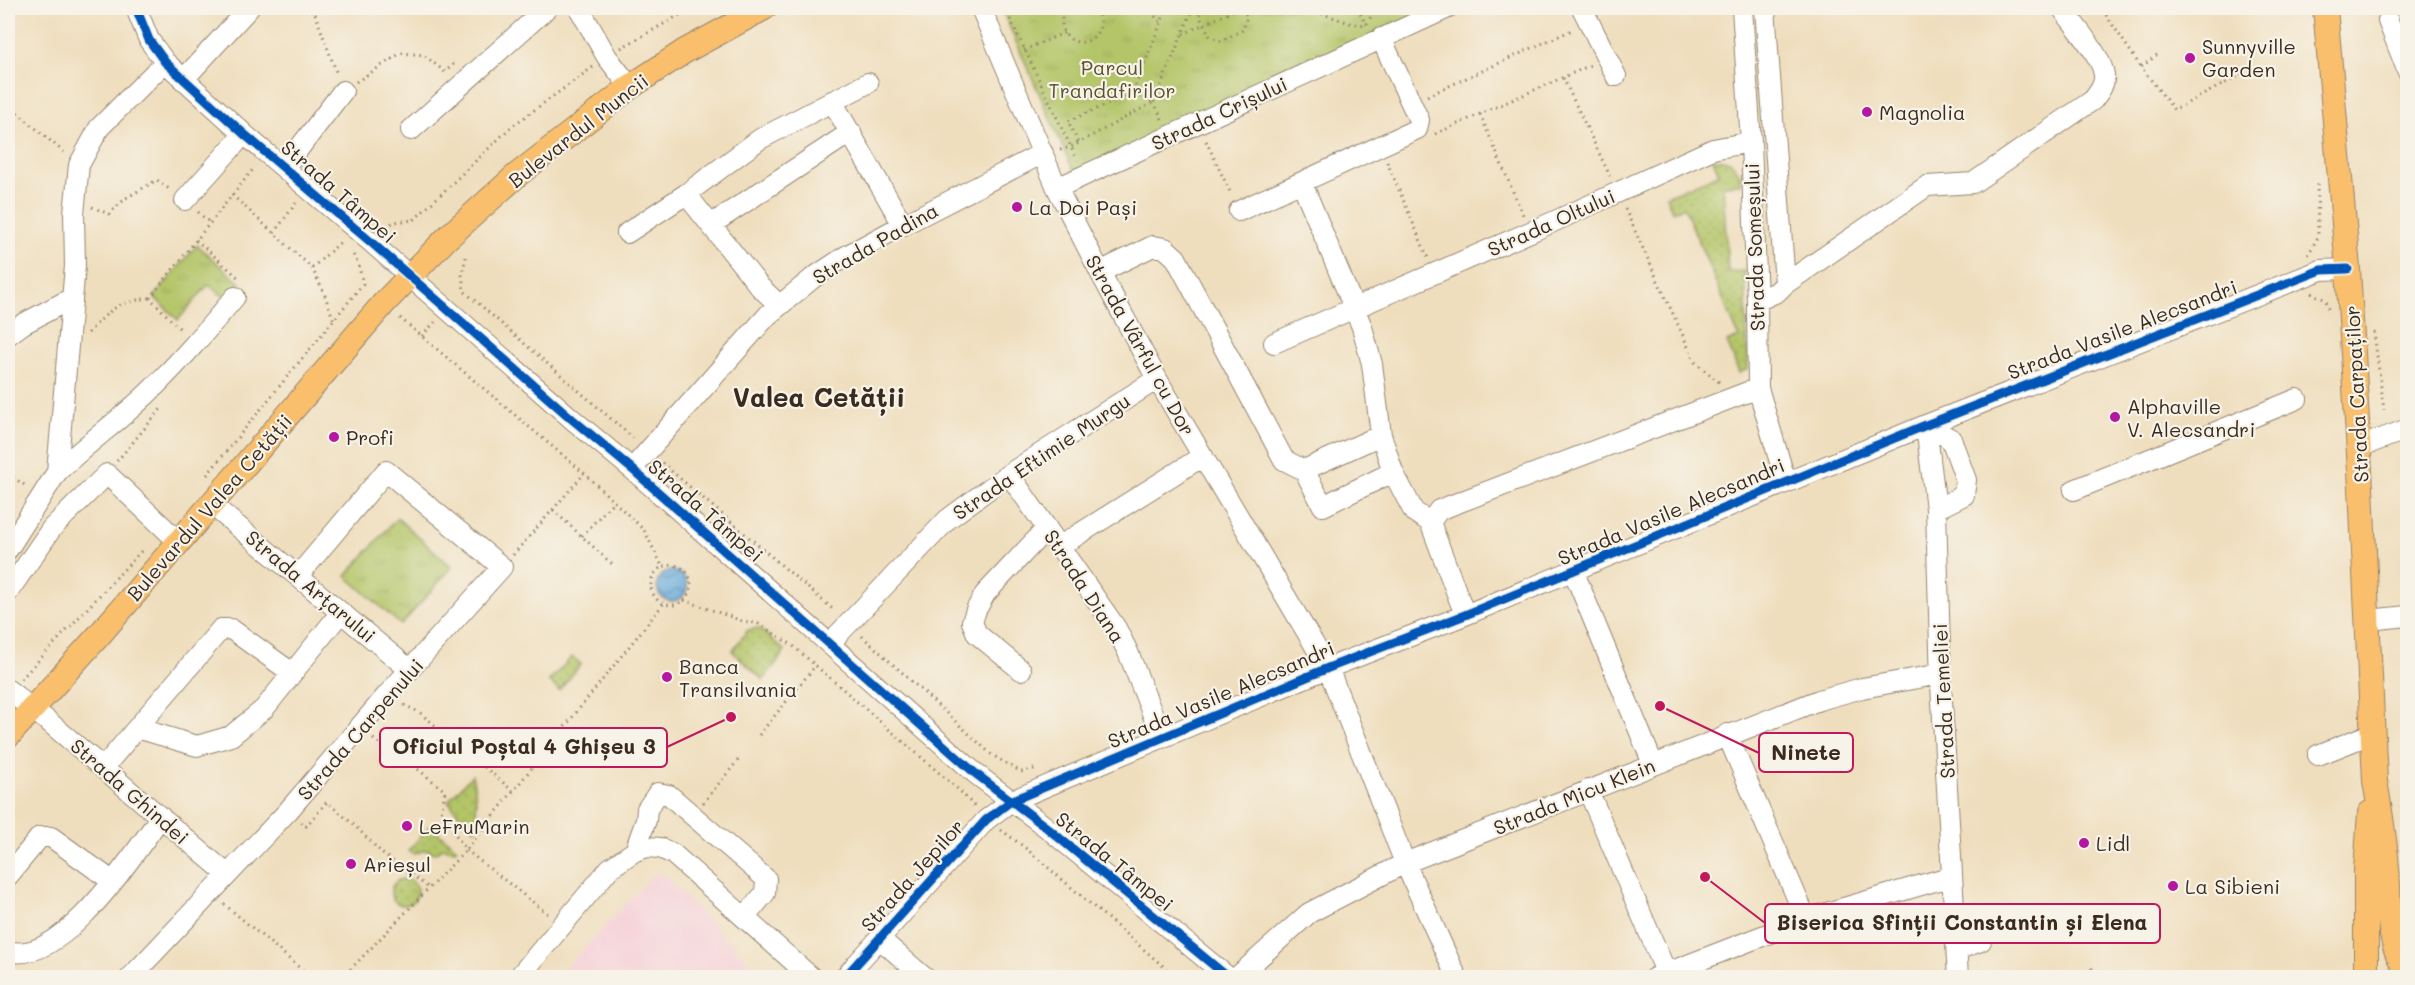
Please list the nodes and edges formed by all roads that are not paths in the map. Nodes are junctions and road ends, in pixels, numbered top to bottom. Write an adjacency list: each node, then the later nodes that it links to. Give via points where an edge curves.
1 (136, 8): 15 (street, Strada Tâmpei, via 149,40)
2 (249, 8): 18 (street)
3 (547, 8): 23 (street)
4 (579, 8): 20 (street, via 607,57)
5 (764, 8): 20 (main road, Bulevardul Muncii, via 685,51)
6 (981, 8): 27 (street, Strada Vârful cu Dor)
7 (1448, 8): 14 (street, Strada Crișului)
8 (1742, 8): 26 (street, Strada Someșului)
9 (1765, 8): 40 (street)
10 (2062, 8): 40 (street, via 2100,63 2103,88 2094,100 1973,183 1927,186)
11 (2325, 8): 37 (main road, Strada Carpaților)
12 (1586, 15): 16 (street)
13 (2388, 21): 17 (street)
14 (1372, 32): 29 (street, via 1412,103 1418,126 1413,132); 30 (street, Strada Crișului, via 1198,123)
15 (165, 62): 18 (street, Strada Tâmpei); 42 (street, via 99,128 78,165)
16 (1612, 67)
17 (2408, 72)
18 (183, 80): 25 (street, Strada Tâmpei)
19 (868, 83): 22 (street)
20 (630, 87): 39 (main road, Bulevardul Muncii, via 517,175)
21 (343, 91): 28 (street)
22 (832, 101): 24 (street); 31 (street, via 760,140)
23 (411, 130)
24 (850, 132): 34 (street); 35 (street)
25 (244, 134): 28 (street, Strada Tâmpei); 32 (street)
26 (1751, 142): 43 (street, Strada Someșului); 45 (street, Strada Oltului, via 1713,149)
27 (1043, 153): 30 (street, Strada Vârful cu Dor); 35 (street, Strada Padina)
28 (284, 168): 39 (street, Strada Tâmpei)
29 (1302, 183): 33 (street); 45 (street)
30 (1057, 188): 38 (street, Strada Vârful cu Dor)
31 (686, 194): 34 (street); 36 (street)
32 (185, 200)
33 (1239, 211)
34 (712, 224): 44 (street, via 760,287)
35 (903, 225): 44 (street, Strada Padina, via 846,256)
36 (627, 232)
37 (2348, 269): 51 (street, Strada Vasile Alecsandri, via 2321,270); 54 (main road, Strada Carpaților)
38 (1100, 272): 48 (street, Strada Vârful cu Dor); 57 (street, via 1153,246 1165,248 1176,258 1284,460)
39 (409, 276): 56 (street, Strada Tâmpei); 63 (main road, Bulevardul Valea Cetății)
40 (1785, 285): 43 (street)
41 (235, 297): 58 (street, via 147,394)
42 (72, 298): 46 (street); 58 (street)
43 (1757, 301): 49 (street, Strada Someșului)
44 (779, 305): 56 (street, Strada Padina)
45 (1354, 308): 47 (street, Strada Oltului); 53 (street, via 1372,364)
46 (8, 335)
47 (1274, 343)
48 (1157, 379): 55 (street, Strada Vârful cu Dor); 60 (street, Strada Eftimie Murgu)
49 (1758, 388): 61 (street, Strada Someșului); 65 (street, via 1439,510)
50 (2297, 399): 62 (street)
51 (1926, 425): 61 (street, Strada Vasile Alecsandri); 64 (street, Strada Temeliei); 64 (street, via 1951,440 1966,480 1964,495)
52 (2408, 429): 54 (street)
53 (1381, 435): 57 (street); 59 (street)
54 (2359, 447): 76 (main road, Strada Carpaților)
55 (1203, 456): 68 (street); 78 (street, Strada Vârful cu Dor)
56 (632, 469): 77 (street, Strada Tâmpei)
57 (1304, 470): 59 (street, via 1323,506)
58 (57, 472): 69 (street)
59 (1393, 472): 65 (street, via 1413,513)
60 (1009, 474): 66 (street, Strada Diana); 77 (street, Strada Eftimie Murgu, via 948,519)
61 (1786, 482): 70 (street, Strada Vasile Alecsandri)
62 (2074, 490)
63 (211, 504): 67 (main road, Bulevardul Valea Cetății); 71 (street, Strada Arțarului)
64 (1936, 509): 82 (street, Strada Temeliei)
65 (1430, 522): 74 (street)
66 (1047, 528): 68 (street, Strada Diana); 80 (street, via 985,594 972,622 977,634)
67 (171, 534): 72 (street, via 107,474 52,528); 84 (main road, Bulevardul Valea Cetății)
68 (1060, 546): 89 (street, Strada Diana, via 1128,652)
69 (8, 549)
70 (1573, 570): 74 (street, Strada Vasile Alecsandri); 91 (street)
71 (298, 576): 73 (street, Strada Arțarului); 79 (street, Strada Carpenului, via 386,471 502,567)
72 (8, 592)
73 (341, 612): 79 (street, Strada Arțarului); 81 (street)
74 (1465, 615): 78 (street, Strada Vasile Alecsandri)
75 (2408, 616): 76 (street)
76 (2368, 620): 86 (main road, Strada Carpaților)
77 (830, 643): 95 (street, Strada Tâmpei)
78 (1328, 668): 89 (street, Strada Vasile Alecsandri); 98 (street, Strada Vârful cu Dor)
79 (410, 670): 99 (street, Strada Carpenului, via 288,811)
80 (1021, 670)
81 (292, 673): 85 (street, via 264,708 231,736 197,746); 85 (street, via 231,628 221,629)
82 (1941, 674): 87 (street, Strada Micu Klein, via 1819,700); 101 (street, Strada Temeliei)
83 (9, 691): 84 (street, Strada Ghindei)
84 (33, 710): 88 (main road, Bulevardul Valea Cetății); 92 (street, Strada Ghindei)
85 (136, 728): 92 (street)
86 (2373, 733): 90 (street); 93 (main road, Strada Carpaților)
87 (1727, 734): 91 (street, Strada Micu Klein); 104 (street)
88 (8, 736)
89 (1162, 738): 95 (street, Strada Vasile Alecsandri)
90 (2318, 755)
91 (1653, 765): 94 (street, Strada Micu Klein)
92 (103, 768): 96 (street, Strada Ghindei)
93 (2375, 781): 109 (main road, Strada Carpaților, via 2383,826 2391,930 2395,951); 120 (main road, Strada Carpaților, via 2366,870)
94 (1588, 790): 98 (street, Strada Micu Klein); 110 (street)
95 (1011, 801): 105 (street, Strada Jepilor, via 986,820); 116 (street, Strada Tâmpei)
96 (160, 817): 99 (street, Strada Ghindei); 102 (street)
97 (635, 851): 103 (street, via 660,848 673,854); 103 (street, via 646,808 658,793 669,795 766,879 765,893); 112 (street, via 610,868)
98 (1405, 863): 117 (street, Strada Micu Klein, via 1309,913); 118 (street, Strada Vârful cu Dor)
99 (227, 874): 111 (street, Strada Carpenului)
100 (8, 876): 102 (street, via 40,837 51,837)
101 (1952, 876): 104 (street); 108 (street, Strada Temeliei)
102 (112, 881): 107 (street, via 83,917 50,944 16,954)
103 (745, 917): 113 (street)
104 (1806, 918): 110 (street)
105 (880, 939): 114 (street, Strada Jepilor); 115 (street)
106 (1981, 941): 108 (street)
107 (8, 951)
108 (1958, 951): 119 (street, Strada Temeliei)
109 (2408, 973): 121 (main road, Strada Carpaților, via 2389,972)
110 (1660, 975)
111 (130, 978)
112 (518, 978)
113 (812, 978)
114 (844, 978)
115 (925, 978)
116 (1229, 978)
117 (1236, 978)
118 (1457, 978)
119 (1959, 978)
120 (2367, 978)
121 (2376, 978)

